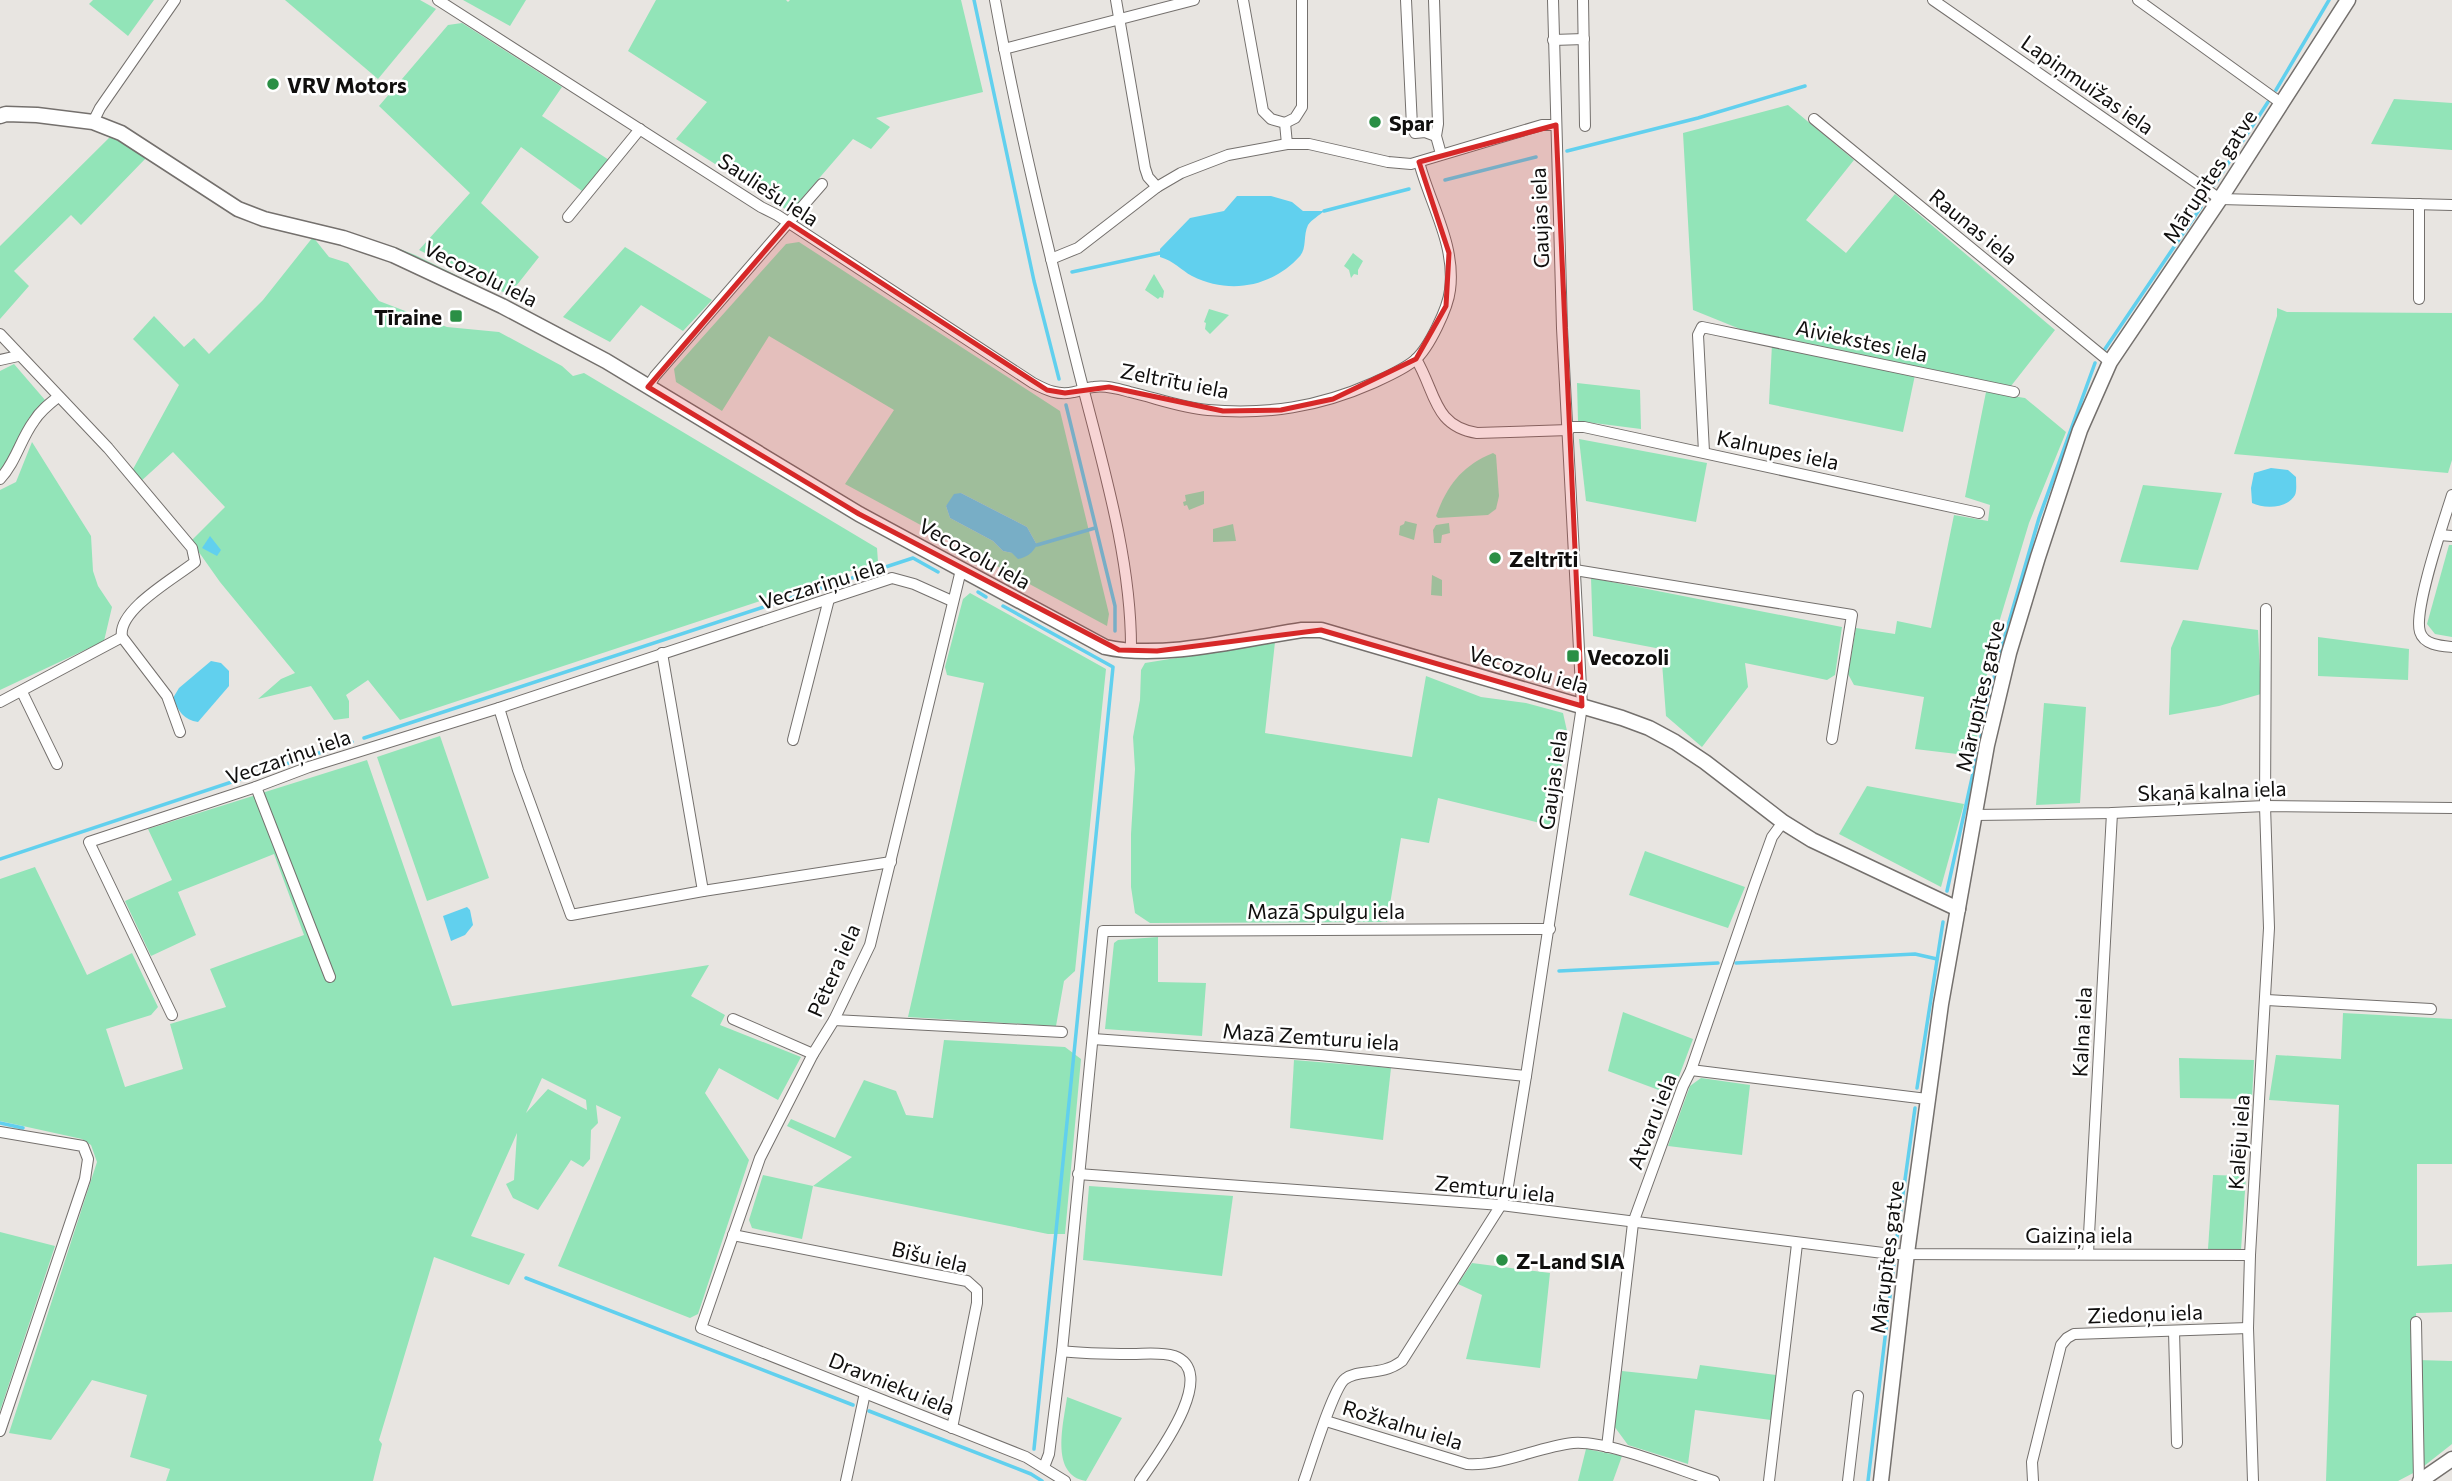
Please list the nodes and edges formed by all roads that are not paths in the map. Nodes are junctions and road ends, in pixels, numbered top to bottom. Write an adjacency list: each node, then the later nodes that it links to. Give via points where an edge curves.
1 (175, 0): 22 (street)
2 (995, 0): 18 (street)
3 (1116, 0): 15 (street)
4 (1194, 0): 15 (street)
5 (1243, 0): 23 (street, via 1263,111)
6 (1302, 0): 23 (street, via 1302,107)
7 (1406, 0): 27 (street, via 1412,126 1415,133)
8 (1434, 0): 27 (street)
9 (1553, 0): 17 (street, Gaujas iela)
10 (1583, 0): 16 (street)
11 (1933, 0): 33 (street, Lapiņmuižas iela)
12 (2138, 0): 19 (street)
13 (2347, 0): 19 (street, Mārupītes gatve)
14 (445, 2): 26 (street, Sauliešu iela)
15 (1119, 18): 18 (street); 32 (street, via 1145,168)
16 (1584, 39): 17 (street); 25 (street)
17 (1553, 40): 24 (street, Gaujas iela)
18 (1004, 48): 38 (street)
19 (2281, 103): 33 (street, Mārupītes gatve)
20 (0, 116): 22 (street, Vecozolu iela)
21 (1814, 119): 44 (street, Raunas iela)
22 (93, 122): 45 (street, Vecozolu iela, via 121,133 238,209 393,255 570,341)
23 (1285, 123): 28 (street)
24 (1556, 125): 29 (street); 49 (street, Gaujas iela)
25 (1585, 126)
26 (640, 129): 36 (street); 37 (street, Sauliešu iela)
27 (1436, 136): 29 (street)
28 (1287, 144): 30 (street, via 1309,144 1388,162); 32 (street, via 1228,155)
29 (1441, 154): 30 (street)
30 (1419, 162): 42 (street, Zeltrītu iela, via 1444,234 1451,272 1446,306)
31 (822, 184): 37 (street)
32 (1157, 187): 38 (street, via 1078,248)
33 (2220, 200): 34 (street); 44 (street, Mārupītes gatve)
34 (2419, 204): 35 (street); 39 (street)
35 (2452, 205)
36 (568, 217)
37 (789, 223): 45 (street); 46 (street, Sauliešu iela, via 1033,383 1057,393)
38 (1051, 259): 46 (street)
39 (2419, 299)
40 (0, 334): 41 (street)
41 (18, 356): 43 (street); 48 (street)
42 (1416, 359): 46 (street, Zeltrītu iela, via 1342,396 1281,410 1204,410 1109,387); 49 (street, Kalnupes iela, via 1440,412 1462,431)
43 (0, 360)
44 (2110, 362): 77 (street, Mārupītes gatve, via 2080,430 2038,556 2003,679)
45 (648, 387): 57 (street, Vecozolu iela, via 804,483)
46 (1084, 389): 63 (street, via 1128,584)
47 (2014, 392): 50 (street, Aiviekstes iela, via 1702,327 1698,335)
48 (58, 397): 51 (street, via 32,422); 61 (street, via 108,448 192,548 195,562 130,612)
49 (1569, 428): 50 (street, Kalnupes iela); 56 (street, Gaujas iela)
50 (1704, 452): 53 (street, Kalnupes iela)
51 (0, 479)
52 (2452, 495): 54 (street)
53 (1979, 513)
54 (2440, 535): 55 (street); 62 (street, via 2420,606 2420,633 2427,641)
55 (2452, 537)
56 (1575, 569): 67 (street, Gaujas iela); 70 (street, via 1852,615)
57 (961, 570): 59 (street, Pētera iela); 63 (street, Vecozolu iela, via 1105,647)
58 (829, 599): 59 (street, Veczariņu iela, via 892,578); 64 (street, Veczariņu iela); 71 (street)
59 (952, 601): 79 (street, Pētera iela)
60 (2266, 609): 74 (street, Kalēju iela)
61 (122, 637): 65 (street); 69 (street, via 167,696)
62 (2452, 647)
63 (1130, 651): 67 (street, Vecozolu iela, via 1321,630)
64 (662, 653): 68 (street, Veczariņu iela); 80 (street)
65 (22, 692): 66 (street); 72 (street)
66 (0, 702)
67 (1582, 706): 78 (street, Vecozolu iela, via 1640,724 1675,742); 82 (street, Gaujas iela)
68 (499, 708): 73 (street, Veczariņu iela); 80 (street, via 571,915)
69 (180, 732)
70 (1832, 739)
71 (793, 740)
72 (57, 764)
73 (256, 787): 83 (street); 86 (street, Veczariņu iela, via 89,842)
74 (2265, 806): 75 (street, Skaņā kalna iela); 76 (street, Skaņā kalna iela); 84 (street, Kalēju iela)
75 (2452, 808)
76 (2112, 813): 77 (street, Skaņā kalna iela); 102 (street, Kalna iela)
77 (1974, 815): 81 (street, Mārupītes gatve)
78 (1783, 822): 81 (street, Vecozolu iela); 92 (street, Atvaru iela, via 1772,837)
79 (891, 862): 80 (street); 88 (street, Pētera iela, via 870,945)
80 (703, 891)
81 (1958, 909): 94 (street, Mārupītes gatve)
82 (1549, 929): 90 (street, Mazā Spulgu iela, via 1103,931); 93 (street, Gaujas iela)
83 (330, 977)
84 (2267, 1000): 85 (street); 103 (street, Kalēju iela)
85 (2431, 1009)
86 (172, 1015)
87 (733, 1019): 91 (street)
88 (834, 1020): 89 (street); 91 (street, Pētera iela)
89 (1062, 1032)
90 (1093, 1039): 93 (street, Mazā Zemturu iela); 96 (street)
91 (813, 1054): 99 (street, Pētera iela, via 760,1158)
92 (1691, 1070): 94 (street); 98 (street, Atvaru iela)
93 (1526, 1076): 97 (street, Gaujas iela)
94 (1927, 1099): 101 (street, Mārupītes gatve)
95 (0, 1132): 113 (street, via 83,1146 88,1159)
96 (1078, 1174): 97 (street, Zemturu iela); 108 (street)
97 (1501, 1205): 98 (street, Zemturu iela); 111 (street, Gaujas iela, via 1402,1362 1391,1370 1345,1379)
98 (1633, 1223): 100 (street, Zemturu iela); 115 (street, Atvaru iela)
99 (733, 1235): 105 (street, Pētera iela); 112 (street, Bišu iela, via 967,1282 977,1290)
100 (1797, 1244): 101 (street, Zemturu iela); 123 (street)
101 (1907, 1253): 102 (street, Gaiziņa iela); 125 (street, Mārupītes gatve)
102 (2088, 1254): 103 (street, Gaiziņa iela)
103 (2250, 1255): 106 (street, Kalēju iela)
104 (2416, 1322): 128 (street)
105 (701, 1328): 109 (street, Dravnieku iela)
106 (2248, 1328): 107 (street, Ziedoņu iela); 127 (street, Kalēju iela)
107 (2174, 1332): 114 (street); 126 (street, Ziedoņu iela, via 2074,1334 2067,1338 2061,1345 2032,1462)
108 (1062, 1351): 117 (street); 120 (street, via 1158,1354 1177,1357 1189,1370 1185,1411)
109 (865, 1393): 112 (street, Dravnieku iela); 118 (street)
110 (1858, 1396): 124 (street)
111 (1326, 1421): 115 (street, Rožkalnu iela, via 1467,1464 1485,1465 1557,1445); 121 (street, Gaujas iela)
112 (952, 1428): 117 (street, Dravnieku iela)
113 (0, 1431)
114 (2177, 1443)
115 (1607, 1447): 122 (street, Rožkalnu iela)
116 (2452, 1459): 128 (street)
117 (1044, 1467): 119 (street, Dravnieku iela)
118 (846, 1481)
119 (1065, 1481)
120 (1140, 1481)
121 (1304, 1481)
122 (1714, 1481)
123 (1769, 1481)
124 (1848, 1481)
125 (1881, 1481)
126 (2034, 1481)
127 (2253, 1481)
128 (2420, 1481)

